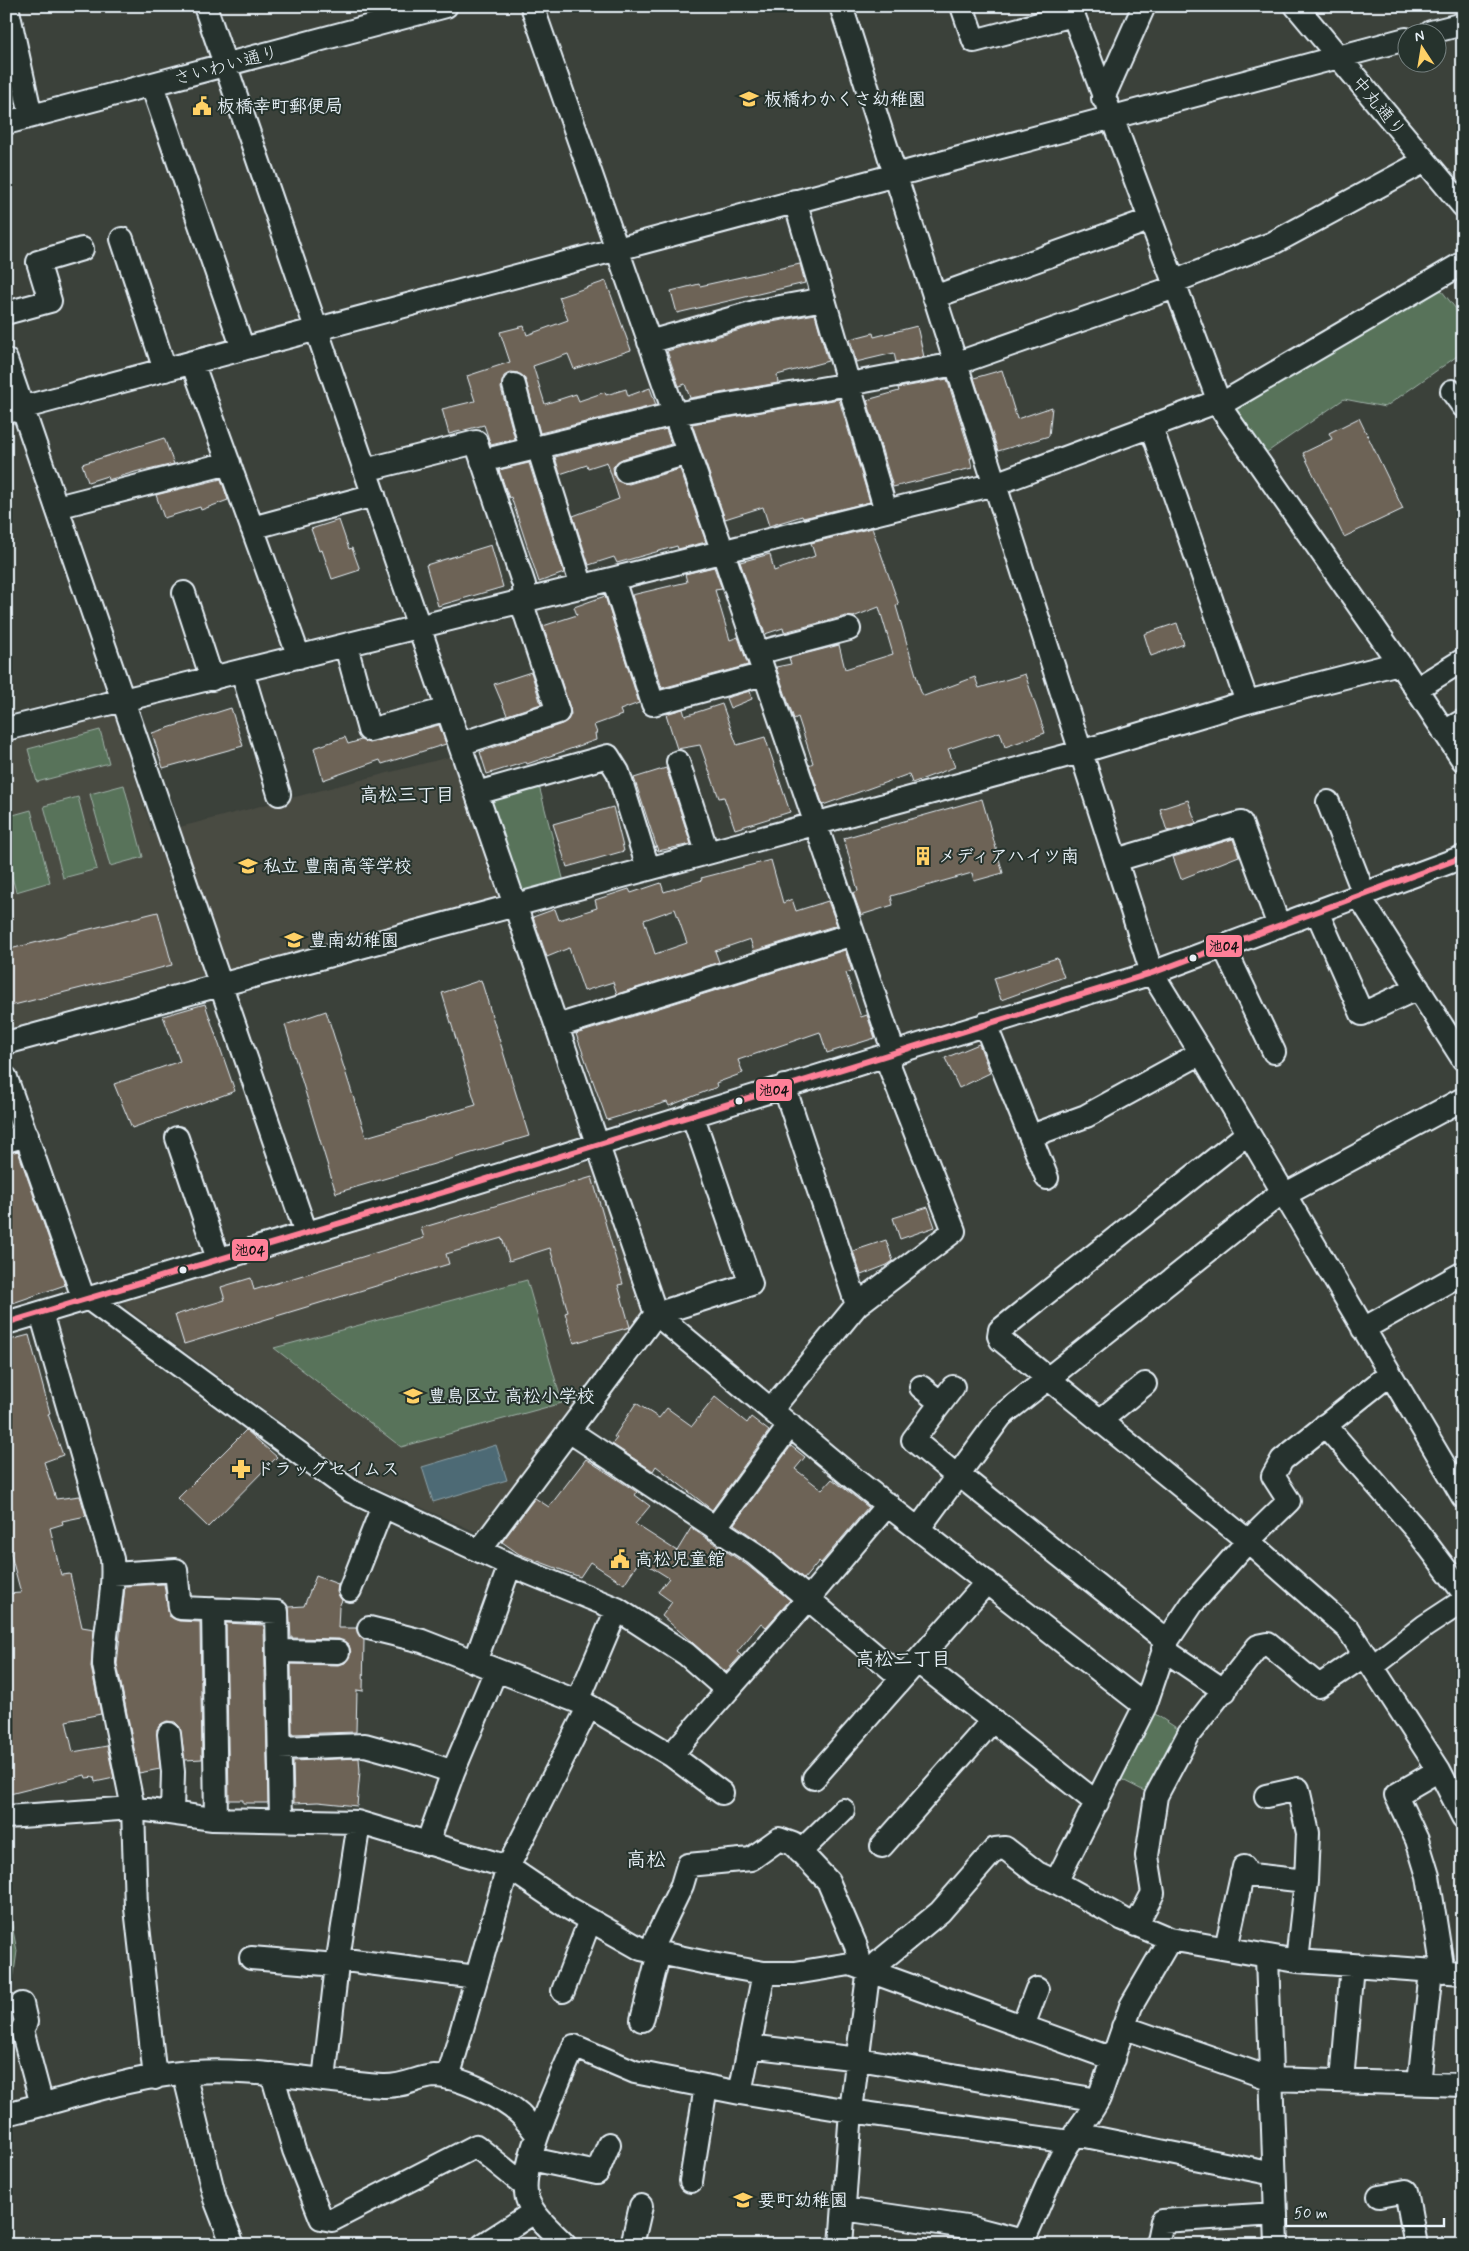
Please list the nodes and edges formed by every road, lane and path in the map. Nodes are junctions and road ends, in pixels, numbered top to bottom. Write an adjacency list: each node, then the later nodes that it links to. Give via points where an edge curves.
1 (7, 6): 17 (street)
2 (205, 6): 14 (street)
3 (446, 6): 14 (street, さいわい通り)
4 (532, 6): 25 (street)
5 (841, 6): 20 (street)
6 (962, 6): 9 (street, via 974,41)
7 (1144, 6): 16 (street)
8 (1296, 6): 13 (street, 中丸通り)
9 (1071, 11): 16 (street)
10 (1463, 24): 11 (street)
11 (1446, 28)
12 (1396, 42): 13 (street)
13 (1338, 57): 16 (street); 19 (street, 中丸通り)
14 (226, 64): 15 (street, さいわい通り); 32 (street)
15 (152, 85): 17 (street, さいわい通り); 34 (street)
16 (1106, 108): 20 (street); 23 (street)
17 (31, 116): 18 (street, さいわい通り)
18 (6, 123)
19 (1425, 161): 22 (street, 中丸通り); 28 (street, via 1272,243)
20 (896, 174): 21 (street); 29 (street)
21 (796, 201): 25 (street); 30 (street)
22 (1463, 206)
23 (1150, 220): 28 (street); 29 (street)
24 (122, 240): 38 (street)
25 (616, 248): 32 (street); 33 (street)
26 (82, 249): 31 (street, via 38,262 50,301)
27 (1463, 263): 41 (street, via 1230,399)
28 (1174, 284): 37 (street); 41 (street)
29 (934, 297): 37 (street)
30 (824, 299): 33 (street, via 758,312); 39 (street)
31 (6, 313)
32 (315, 329): 34 (street); 49 (street)
33 (648, 342): 43 (street)
34 (243, 348): 36 (street)
35 (6, 360): 42 (street)
36 (192, 362): 38 (street); 48 (street)
37 (955, 364): 39 (street); 51 (street)
38 (165, 370): 42 (street)
39 (849, 384): 43 (street); 54 (street)
40 (514, 385): 45 (street)
41 (1218, 402): 44 (street); 67 (street)
42 (14, 410): 53 (street)
43 (674, 414): 45 (street); 46 (street)
44 (1151, 427): 51 (street); 73 (street)
45 (535, 448): 47 (street); 58 (street)
46 (688, 453): 50 (street); 56 (street)
47 (482, 461): 49 (street, via 476,442); 60 (street, via 524,586)
48 (229, 463): 53 (street); 55 (street)
49 (365, 470): 52 (street)
50 (626, 471)
51 (995, 484): 54 (street); 78 (street)
52 (374, 495): 55 (street); 61 (street)
53 (57, 507): 72 (street)
54 (886, 511): 56 (street)
55 (252, 528): 65 (street)
56 (723, 552): 57 (street); 64 (street)
57 (613, 579): 58 (street); 69 (street, via 653,704)
58 (582, 587): 60 (street)
59 (184, 593): 70 (street)
60 (525, 600): 61 (street); 77 (street, via 525,613 558,712)
61 (420, 627): 63 (street); 74 (street)
62 (849, 629): 64 (street)
63 (346, 646): 65 (street); 74 (street, via 369,730)
64 (757, 653): 69 (street)
65 (299, 657): 68 (street)
66 (1463, 660): 71 (street)
67 (1399, 663): 71 (street); 73 (street)
68 (242, 671): 70 (street); 82 (street)
69 (764, 674): 84 (street)
70 (212, 678): 72 (street)
71 (1416, 689): 75 (street)
72 (124, 700): 76 (street); 96 (street)
73 (1247, 702): 78 (street)
74 (448, 708): 77 (street)
75 (1454, 727): 79 (street)
76 (6, 729)
77 (460, 744): 81 (street)
78 (1080, 752): 84 (street); 87 (street)
79 (1463, 760)
80 (678, 762): 85 (street)
81 (476, 793): 88 (street, via 608,756 618,772); 90 (street)
82 (278, 794)
83 (1328, 802): 89 (street)
84 (815, 823): 85 (street); 93 (street)
85 (707, 852): 88 (street)
86 (1463, 857): 89 (street)
87 (1116, 860): 92 (street, via 1241,823); 95 (street)
88 (648, 868): 90 (street)
89 (1361, 895): 91 (street); 97 (street)
90 (514, 905): 96 (street); 99 (street)
91 (1317, 912): 92 (street); 97 (street, via 1362,1014)
92 (1279, 926): 94 (street)
93 (853, 934): 99 (street); 103 (street)
94 (1224, 947): 95 (street); 101 (street)
95 (1152, 973): 98 (street); 102 (street)
96 (220, 983): 100 (street); 116 (street)
97 (1418, 988): 104 (street)
98 (985, 1024): 103 (street); 110 (street)
99 (557, 1026): 113 (street)
100 (6, 1043)
101 (1274, 1052)
102 (1201, 1053): 109 (street); 110 (street, via 1086,1116)
103 (890, 1054): 106 (street); 120 (street, via 954,1231)
104 (1463, 1059)
105 (6, 1078): 111 (street)
106 (784, 1086): 108 (street); 120 (street)
107 (1463, 1099): 115 (street)
108 (692, 1114): 113 (street); 122 (street, via 751,1284)
109 (1248, 1133): 115 (street); 126 (street, via 1000,1330 1001,1340)
110 (1030, 1136): 114 (street)
111 (16, 1138): 119 (street)
112 (177, 1138): 117 (street)
113 (598, 1144): 116 (street); 122 (street)
114 (1047, 1178)
115 (1283, 1193): 124 (street); 126 (street)
116 (306, 1233): 117 (street)
117 (218, 1259): 119 (street)
118 (1463, 1273): 124 (street)
119 (86, 1299): 121 (street); 137 (street, via 352,1491)
120 (858, 1305): 129 (street)
121 (42, 1313): 123 (street); 143 (street, via 112,1559)
122 (656, 1314): 129 (street); 133 (street)
123 (6, 1323)
124 (1364, 1329): 125 (street)
125 (1390, 1374): 132 (street); 135 (street)
126 (1050, 1378): 130 (street); 134 (street, via 1000,1416)
127 (1145, 1384): 130 (street)
128 (921, 1387): 134 (street, via 946,1395 913,1440)
129 (771, 1410): 131 (street)
130 (1101, 1420): 140 (street)
131 (790, 1425): 136 (street); 138 (street)
132 (1325, 1425): 140 (street, via 1282,1460 1272,1476 1289,1501); 147 (street, via 1417,1531)
133 (569, 1431): 138 (street); 141 (street)
134 (958, 1475): 139 (street); 151 (street)
135 (1459, 1482)
136 (888, 1504): 139 (street); 146 (street)
137 (383, 1506): 141 (street); 145 (street)
138 (714, 1528): 146 (street, via 755,1554)
139 (919, 1528): 144 (street)
140 (1248, 1541): 151 (street, via 1192,1604); 154 (street, via 1348,1629)
141 (480, 1550): 142 (street)
142 (510, 1565): 149 (street); 156 (street)
143 (113, 1574): 148 (street, via 176,1570 180,1608); 172 (street, via 104,1665)
144 (987, 1582): 155 (street); 161 (street)
145 (350, 1590)
146 (809, 1598): 157 (street); 158 (street)
147 (1461, 1605): 154 (street)
148 (213, 1609): 152 (street, via 277,1612); 177 (street)
149 (617, 1609): 158 (street, via 686,1654); 160 (street)
150 (369, 1628): 156 (street, via 422,1641)
151 (1165, 1645): 159 (street); 161 (street)
152 (278, 1651): 153 (street); 164 (street)
153 (338, 1652)
154 (1369, 1660): 159 (street, via 1319,1686 1268,1644 1258,1646); 166 (street)
155 (918, 1661): 157 (street); 162 (street)
156 (485, 1666): 160 (street); 167 (street)
157 (902, 1678): 168 (street)
158 (727, 1690): 165 (street)
159 (1225, 1691): 187 (street, via 1190,1734 1156,1796 1147,1856 1153,1893)
160 (583, 1704): 165 (street); 183 (street)
161 (1145, 1706): 171 (street)
162 (993, 1720): 171 (street); 181 (street)
163 (169, 1734): 174 (street, via 173,1772)
164 (280, 1748): 167 (street, via 365,1745); 178 (street)
165 (671, 1755): 169 (street)
166 (1439, 1770): 176 (street); 197 (street, via 1396,1795 1417,1840 1428,1876)
167 (453, 1772): 180 (street)
168 (814, 1778)
169 (722, 1792)
170 (1266, 1796): 184 (street, via 1298,1789 1308,1833)
171 (1097, 1804): 185 (street)
172 (133, 1808): 174 (street); 175 (street); 211 (street, via 136,1908)
173 (843, 1810): 182 (street)
174 (172, 1813): 177 (street)
175 (6, 1816)
176 (1463, 1817)
177 (216, 1819): 178 (street)
178 (281, 1820): 179 (street)
179 (359, 1823): 180 (street); 194 (street)
180 (427, 1844): 183 (street)
181 (882, 1846)
182 (800, 1852): 190 (street, via 793,1844 779,1839 751,1859 688,1865); 196 (street, via 828,1881)
183 (508, 1867): 186 (street); 199 (street)
184 (1306, 1881): 189 (street, via 1243,1870); 193 (street)
185 (1056, 1882): 187 (street); 196 (street, via 1037,1873 1005,1848 995,1849 940,1912)
186 (590, 1920): 190 (street); 201 (street)
187 (1136, 1925): 188 (street)
188 (1170, 1939): 189 (street); 205 (street, via 1131,2006)
189 (1226, 1948): 191 (street)
190 (654, 1952): 198 (street); 203 (street)
191 (1267, 1957): 193 (street); 213 (street)
192 (250, 1958): 194 (street)
193 (1297, 1961): 195 (street)
194 (337, 1962): 199 (street); 214 (street)
195 (1352, 1965): 197 (street); 215 (street)
196 (867, 1970): 198 (street, via 850,1964 795,1973); 204 (street); 208 (street)
197 (1446, 1972): 216 (street)
198 (764, 1973): 206 (street)
199 (476, 1977): 212 (street)
200 (1037, 1989): 204 (street)
201 (563, 1991)
202 (22, 2004): 221 (street, via 26,2022 22,2030)
203 (642, 2020)
204 (1023, 2026): 207 (street)
205 (1123, 2028): 207 (street); 213 (street)
206 (749, 2046): 208 (street); 219 (street)
207 (1112, 2059): 220 (street)
208 (859, 2060): 220 (street); 222 (street)
209 (184, 2073): 210 (street); 211 (street); 237 (street, via 214,2199)
210 (272, 2074): 214 (street); 230 (street, via 294,2150 321,2218 332,2220 476,2146)
211 (155, 2078): 221 (street)
212 (448, 2078): 214 (street, via 432,2076 403,2085 384,2086); 224 (street, via 499,2099 520,2114)
213 (1272, 2079): 215 (street); 228 (street)
214 (324, 2080)
215 (1342, 2081): 216 (street)
216 (1419, 2084): 218 (street)
217 (706, 2086): 219 (street); 224 (street, via 635,2072 574,2046); 229 (street)
218 (1462, 2087)
219 (740, 2093): 222 (street)
220 (1098, 2100): 225 (street)
221 (42, 2105): 223 (street)
222 (851, 2111): 225 (street); 233 (street)
223 (6, 2114)
224 (537, 2134): 227 (street)
225 (1073, 2138): 228 (street); 236 (street, via 1050,2179)
226 (609, 2144): 227 (street, via 597,2173)
227 (531, 2159): 230 (street)
228 (1274, 2174): 235 (street)
229 (691, 2181)
230 (524, 2186): 234 (street)
231 (1379, 2196): 244 (street, via 1406,2191)
232 (641, 2206): 240 (street)
233 (844, 2209): 236 (street, via 973,2228); 241 (street)
234 (534, 2212): 238 (street); 239 (street)
235 (1276, 2214): 242 (street, via 1162,2221); 243 (street)
236 (1022, 2243)
237 (233, 2245)
238 (484, 2245)
239 (565, 2245)
240 (632, 2245)
241 (841, 2245)
242 (1157, 2245)
243 (1277, 2245)
244 (1416, 2245)

